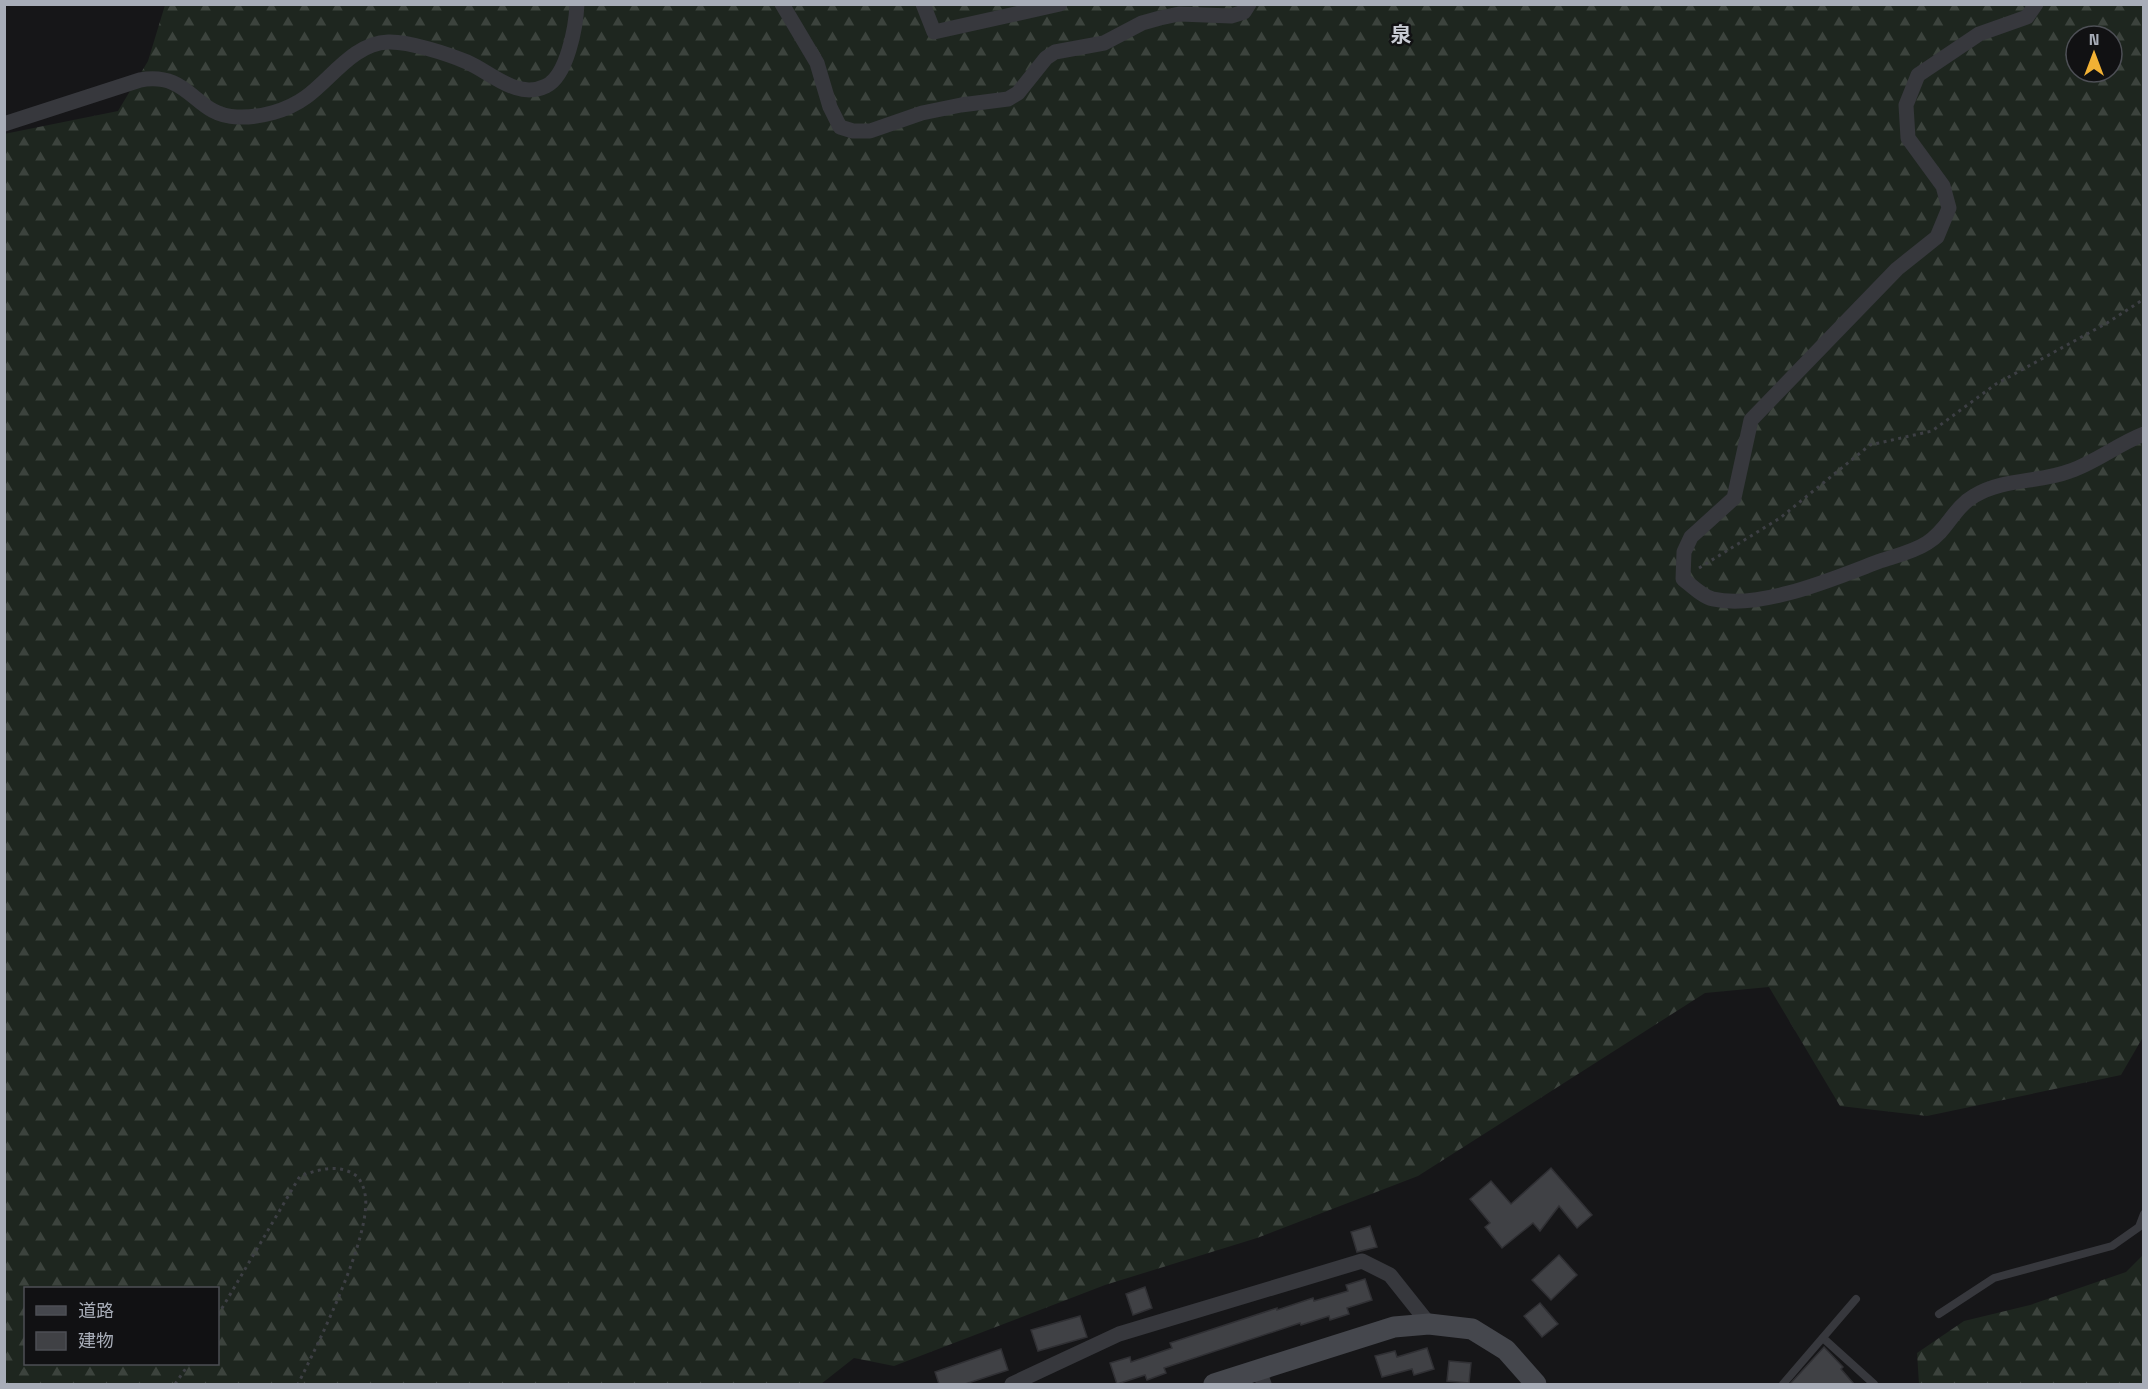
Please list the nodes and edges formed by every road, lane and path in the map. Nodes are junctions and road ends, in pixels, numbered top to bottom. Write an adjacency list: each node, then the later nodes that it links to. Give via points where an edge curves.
1 (577, 4): 7 (street, via 564,66 557,80 531,91 516,89 456,58 386,41 354,56 305,98 259,116 221,116 179,85 156,77)
2 (782, 4): 5 (street, via 817,63 840,127 853,131 870,130 961,105 1008,99 1055,51 1104,43 1142,23 1179,14 1231,16 1244,12)
3 (923, 4): 4 (street, via 934,32)
4 (1060, 4)
5 (1249, 4)
6 (2036, 4): 10 (street, via 2028,17 1979,34 1918,75 1906,105 1908,138 1943,186 1949,208 1937,237 1897,269 1751,420 1734,498 1691,537 1684,552)
7 (4, 124)
8 (2144, 299): 10 (path, via 1996,384 1932,431 1870,445 1780,518)
9 (2144, 434): 10 (street, via 2071,471 1998,485 1974,495 1958,507 1944,531 1925,545 1807,589 1744,601 1711,599)
10 (1683, 579)
11 (2144, 1214): 14 (lane, via 2139,1227 2112,1246 1994,1278)
12 (1856, 1299): 16 (lane)
13 (219, 1313): 20 (path, via 300,1176 340,1168 358,1177 366,1194 361,1231 335,1307)
14 (1939, 1314)
15 (1430, 1324): 18 (main road, via 1394,1327); 21 (street, via 1390,1275 1362,1260 1119,1334); 23 (main road, via 1472,1329 1506,1350)
16 (1823, 1338): 24 (lane); 25 (lane)
17 (188, 1365): 19 (path)
18 (1261, 1378): 22 (main road)
19 (175, 1384)
20 (298, 1384)
21 (1012, 1384)
22 (1214, 1384)
23 (1536, 1384)
24 (1783, 1384)
25 (1874, 1384)

